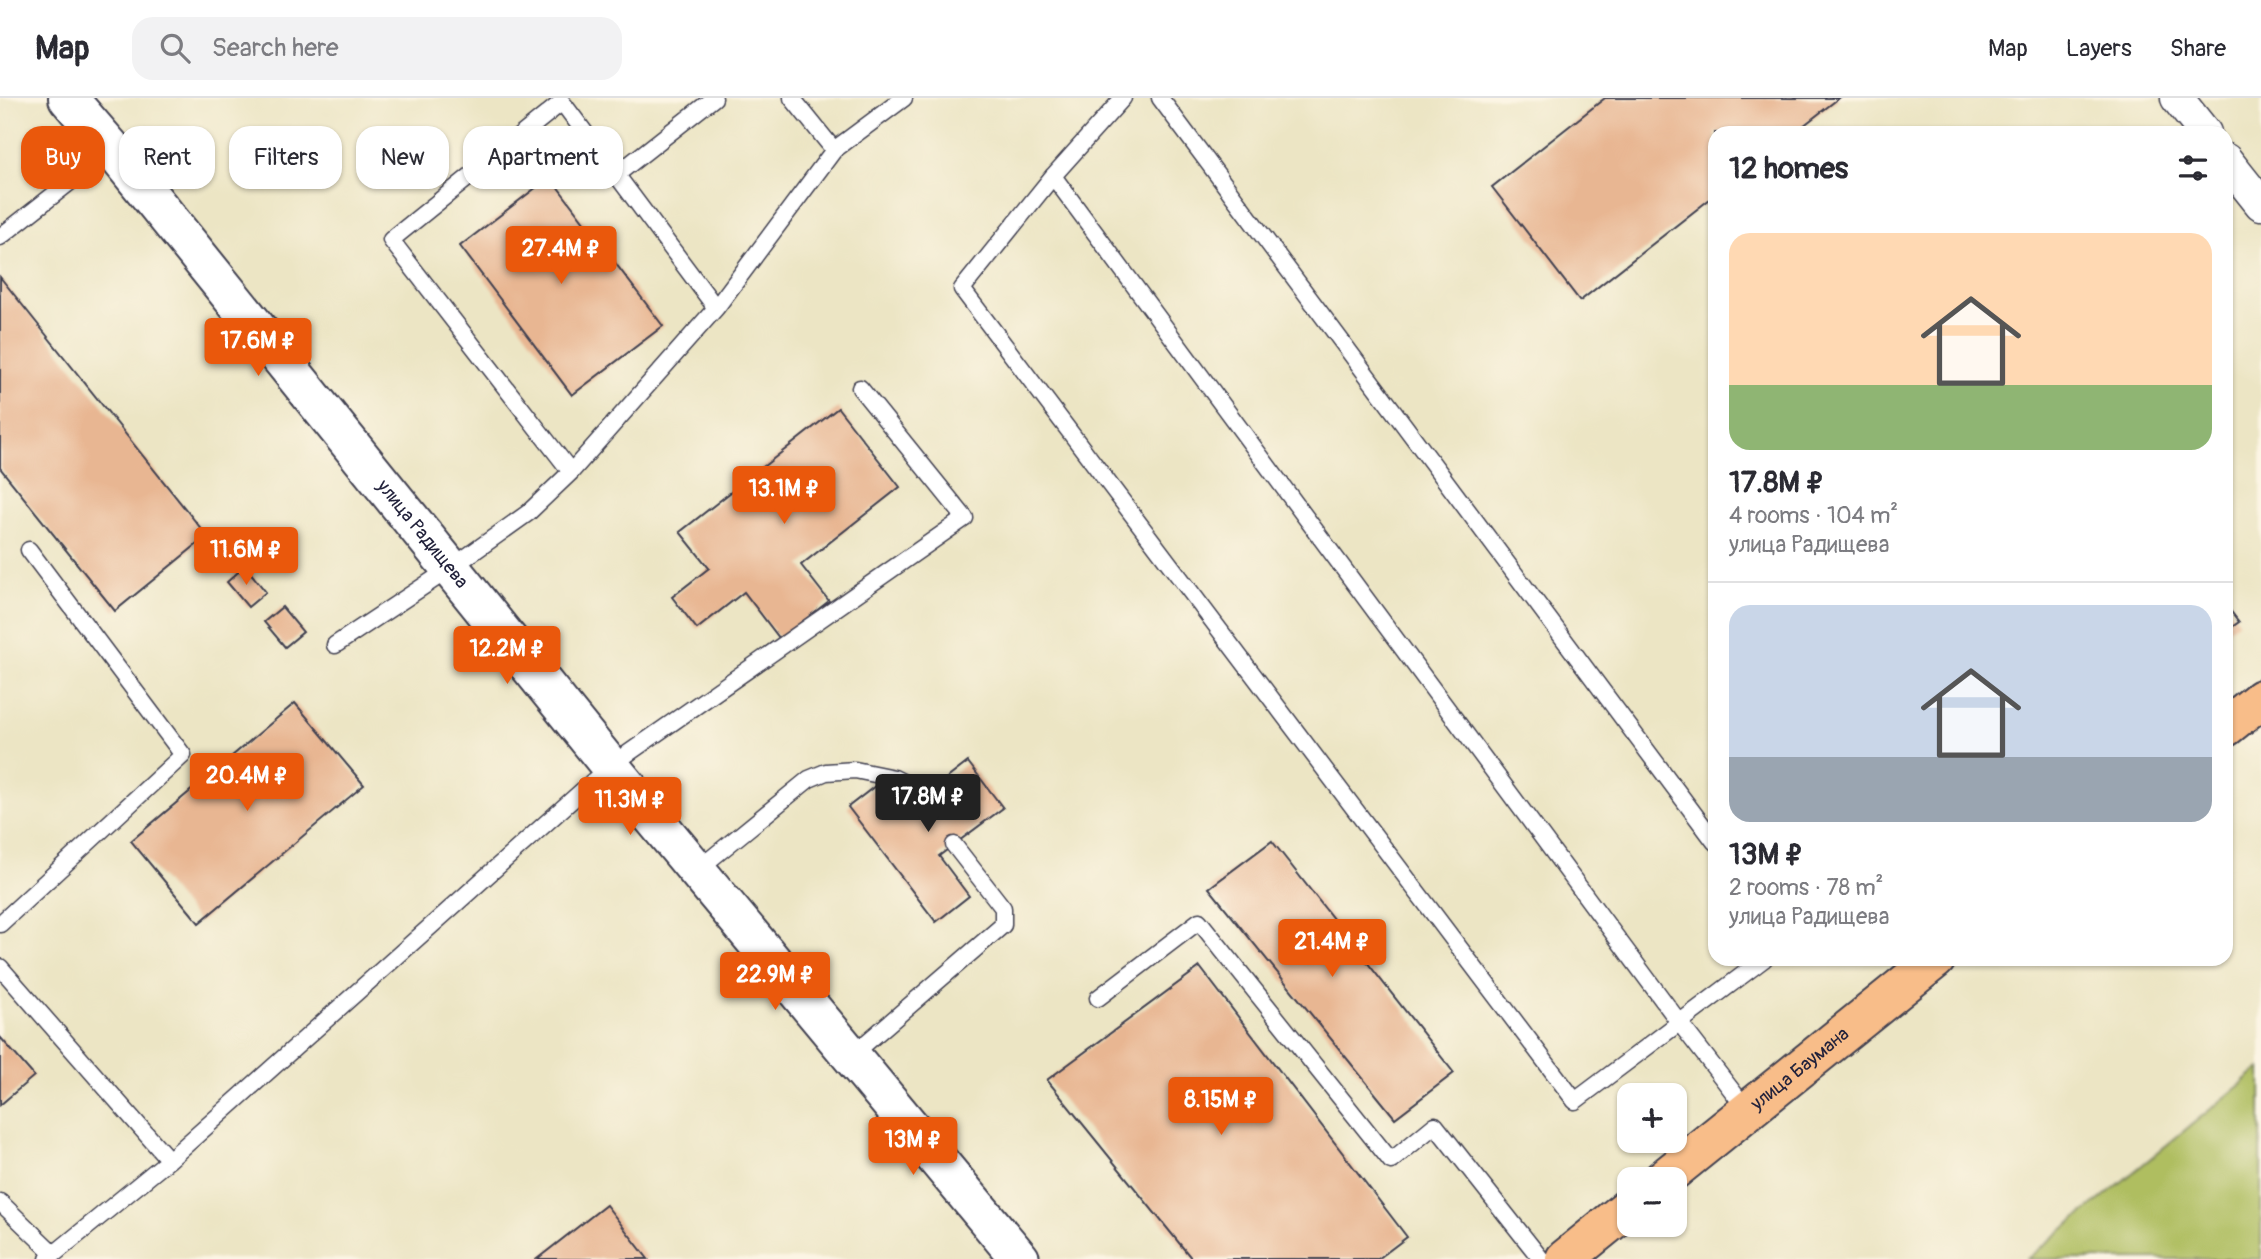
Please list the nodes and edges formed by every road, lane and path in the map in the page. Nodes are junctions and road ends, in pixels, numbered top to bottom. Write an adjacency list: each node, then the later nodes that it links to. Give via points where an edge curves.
1 (68, 98): 11 (street, улица Радищева)
2 (714, 98): 14 (lane)
3 (792, 98): 12 (lane)
4 (904, 98): 12 (lane)
5 (1123, 98): 15 (lane)
6 (1160, 98): 30 (lane)
7 (2177, 98): 10 (street)
8 (532, 126): 9 (lane, via 562,102)
9 (580, 126)
10 (2199, 126)
11 (112, 149): 19 (lane); 24 (street, улица Радищева)
12 (834, 149): 20 (lane)
13 (2233, 169): 18 (street)
14 (623, 170)
15 (1053, 176): 38 (lane); 38 (lane, via 962,289 1575,1101)
16 (463, 182): 22 (lane, via 391,240)
17 (623, 184): 20 (lane)
18 (2261, 204)
19 (0, 237)
20 (716, 308): 22 (lane)
21 (860, 388): 28 (lane, via 965,518)
22 (571, 472): 24 (lane, via 528,513)
23 (29, 550): 33 (lane, via 183,755)
24 (451, 568): 25 (lane); 28 (street, улица Радищева)
25 (335, 645)
26 (2261, 699): 27 (main road)
27 (2233, 721)
28 (610, 766): 32 (street, улица Радищева); 41 (lane)
29 (917, 801): 32 (lane, via 894,778 855,770 826,772 809,779)
30 (1708, 833)
31 (954, 845): 39 (lane, via 1003,908 1003,925)
32 (695, 871): 39 (street, улица Радищева)
33 (0, 924)
34 (1755, 966): 38 (lane)
35 (1927, 966): 40 (main road, улица Баумана)
36 (0, 967): 41 (lane)
37 (1098, 998): 47 (lane, via 1199,921 1391,1161 1435,1125)
38 (1679, 1022): 40 (lane)
39 (851, 1056): 46 (street, улица Радищева)
40 (1747, 1110): 42 (main road, улица Баумана)
41 (169, 1160): 45 (lane)
42 (1678, 1167)
43 (0, 1202): 45 (lane)
44 (1617, 1217): 48 (main road)
45 (51, 1257)
46 (1020, 1259)
47 (1541, 1259)
48 (1565, 1259)

